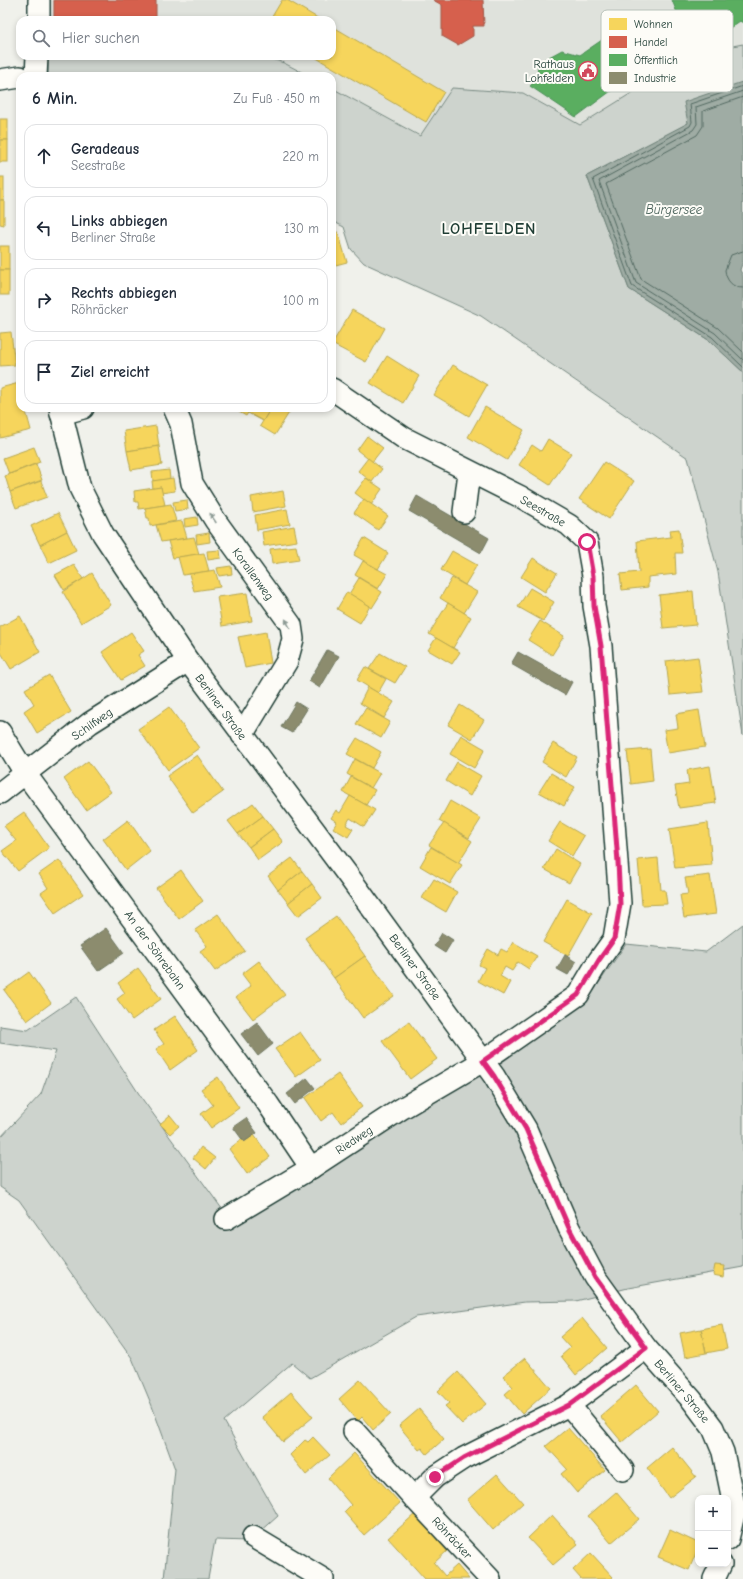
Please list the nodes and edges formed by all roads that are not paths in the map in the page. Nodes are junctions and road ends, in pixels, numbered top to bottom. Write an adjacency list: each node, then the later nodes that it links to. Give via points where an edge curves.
1 (39, 0): 2 (street)
2 (39, 16)
3 (16, 76): 4 (street)
4 (0, 80)
5 (336, 392): 8 (street, Seestraße, via 404,438)
6 (60, 412): 10 (street, Berliner Straße, via 80,488 102,534)
7 (176, 412): 12 (street, Korallenweg, one-way to 7, via 287,661 293,639 291,625 214,520 192,483 181,424)
8 (469, 472): 9 (street); 15 (street, Seestraße, via 569,525 587,542 601,646 620,904 614,939 578,995)
9 (464, 512)
10 (188, 661): 12 (street, Berliner Straße); 13 (street, Schilfweg, via 90,723)
11 (0, 732): 13 (street, An der Söhrebahn)
12 (242, 735): 15 (street, Berliner Straße)
13 (25, 773): 14 (street, Schilfweg); 16 (street, An der Söhrebahn, via 268,1104)
14 (0, 793)
15 (483, 1061): 16 (street, Riedweg, via 401,1109); 18 (street, Berliner Straße, via 526,1129 569,1228 595,1277)
16 (311, 1168): 17 (street, Riedweg)
17 (226, 1219)
18 (646, 1348): 19 (street); 23 (street, Berliner Straße, via 713,1428 723,1452 735,1510)
19 (569, 1405): 21 (street); 22 (street, via 464,1458 435,1477)
20 (354, 1431): 22 (street, Röhräcker)
21 (623, 1470)
22 (414, 1498): 27 (street, Röhräcker)
23 (730, 1531)
24 (253, 1537): 26 (street)
25 (720, 1567): 28 (street)
26 (323, 1579)
27 (490, 1579)
28 (714, 1579)

